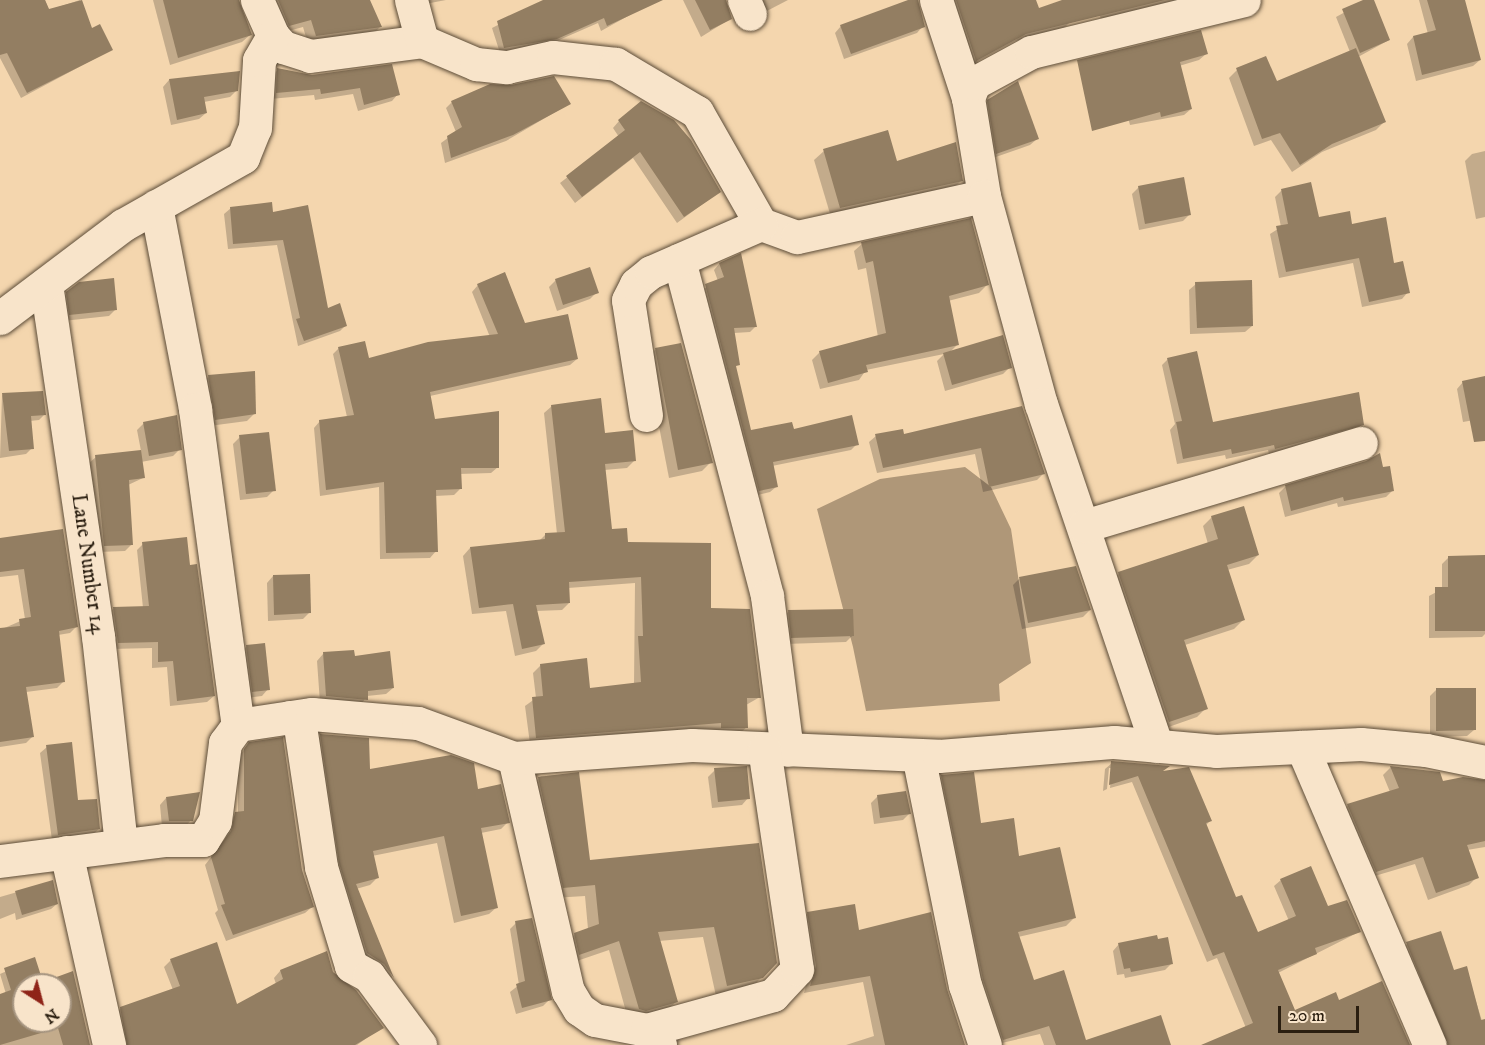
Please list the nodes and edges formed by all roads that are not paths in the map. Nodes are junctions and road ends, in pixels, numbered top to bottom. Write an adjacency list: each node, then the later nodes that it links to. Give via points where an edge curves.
1 (257, 0): 5 (street)
2 (411, 0): 6 (street)
3 (936, 0): 7 (street)
4 (1244, 0): 7 (street, via 1031,52 974,83)
5 (273, 36): 6 (street, via 283,46 310,56); 9 (street, via 259,60 255,128 243,157)
6 (422, 41): 10 (street, via 476,63 507,67 553,57 616,64 698,112)
7 (968, 99): 8 (street)
8 (984, 196): 10 (street, via 797,237); 16 (street, via 1041,404)
9 (156, 206): 12 (street, via 123,225); 18 (street, via 195,409)
10 (761, 224): 11 (street)
11 (679, 260): 14 (street, via 651,272 636,284 628,300); 21 (street, via 767,597)
12 (46, 284): 13 (street); 25 (street, Lane Number 14, via 77,484)
13 (0, 318)
14 (646, 415)
15 (1361, 443): 16 (street)
16 (1084, 526): 19 (street)
17 (290, 717): 18 (street); 23 (street, via 312,714 418,723); 30 (street, via 300,726 321,867 351,966 369,976)
18 (238, 725): 25 (street, via 225,742 215,821 203,840)
19 (1157, 746): 20 (street, via 1216,751); 22 (street, via 1114,742)
20 (1302, 747): 24 (street, via 1361,744 1426,750); 32 (street)
21 (776, 749): 22 (street); 23 (street, via 692,745); 28 (street, via 797,969 773,995)
22 (918, 755): 31 (street, via 965,985)
23 (514, 758): 28 (street, via 568,991 579,1009 595,1020)
24 (1485, 762)
25 (121, 845): 26 (street)
26 (66, 852): 27 (street); 29 (street)
27 (0, 861)
28 (653, 1038)
29 (108, 1045)
30 (420, 1045)
31 (985, 1045)
32 (1430, 1045)

